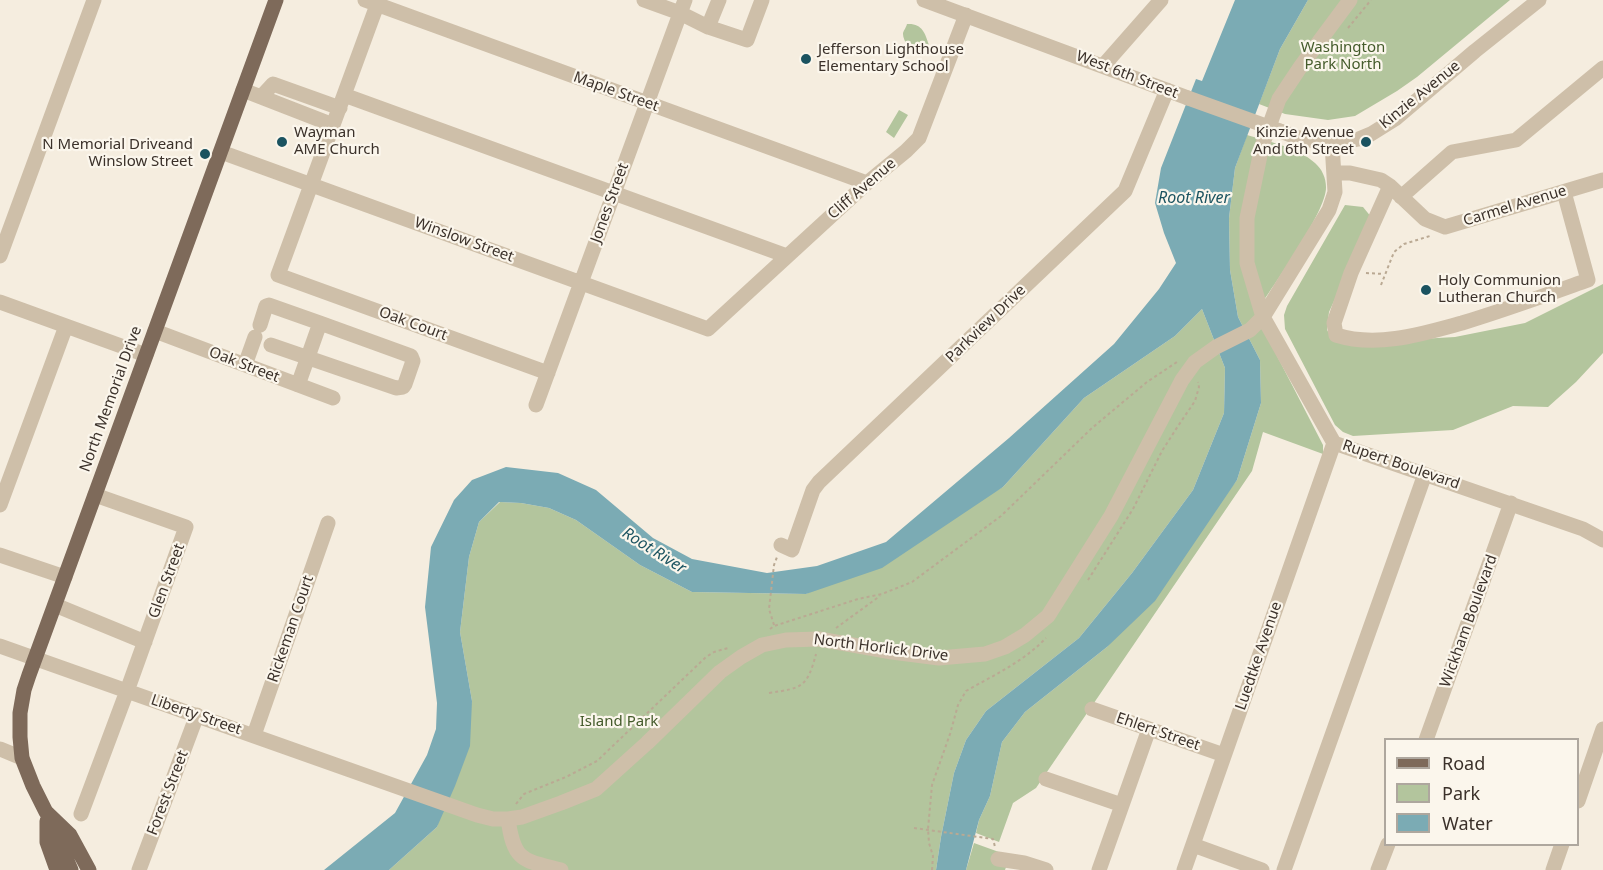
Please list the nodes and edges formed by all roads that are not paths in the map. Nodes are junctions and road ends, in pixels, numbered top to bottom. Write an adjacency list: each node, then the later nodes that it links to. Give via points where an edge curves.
1 (94, 0): 31 (street)
2 (276, 0): 16 (main road, North Memorial Drive)
3 (644, 0): 11 (street)
4 (719, 0): 13 (street)
5 (762, 0): 13 (street, via 747,40)
6 (924, 0): 12 (street, West 6th Street)
7 (1161, 0): 14 (street)
8 (1350, 0): 35 (street, Rupert Boulevard, via 1279,99 1262,146 1247,218 1247,263)
9 (1539, 0): 22 (street, Kinzie Avenue, via 1395,119 1359,139)
10 (371, 2): 19 (street); 20 (street, Maple Street)
11 (682, 7): 13 (street); 20 (street, Jones Street)
12 (966, 15): 14 (street, West 6th Street); 26 (street, Cliff Avenue, via 919,138)
13 (708, 27)
14 (1103, 66): 17 (street, West 6th Street)
15 (1603, 68): 28 (street, via 1516,140 1452,153)
16 (243, 90): 18 (street); 23 (main road, North Memorial Drive)
17 (1167, 90): 22 (street, West 6th Street, bridge, via 1280,132); 55 (street, Parkview Drive, via 1125,191 819,482)
18 (261, 97): 19 (street, via 273,84); 21 (street)
19 (342, 101): 21 (street); 30 (street)
20 (647, 103): 26 (street, Maple Street); 30 (street, Jones Street)
21 (333, 125): 27 (street)
22 (1332, 144): 24 (street)
23 (221, 152): 27 (street, Winslow Street); 39 (main road, North Memorial Drive)
24 (1335, 173): 28 (street, Carmel Avenue, via 1381,180); 35 (street, via 1335,192 1329,210)
25 (1603, 180): 29 (street, Carmel Avenue)
26 (867, 183): 32 (street, Cliff Avenue)
27 (311, 184): 33 (street, Winslow Street); 44 (street, Oak Court, via 278,274)
28 (1395, 191): 29 (street, Carmel Avenue, via 1425,219 1445,227); 29 (street, via 1351,273 1334,323 1336,335 1347,339 1397,339 1480,317 1588,280)
29 (1564, 192)
30 (614, 193): 32 (street); 33 (street, Jones Street)
31 (0, 256)
32 (787, 256): 38 (street, Cliff Avenue)
33 (581, 283): 38 (street, Winslow Street); 44 (street, Jones Street)
34 (0, 302): 37 (street)
35 (1263, 317): 48 (street, Rupert Boulevard); 78 (street, North Horlick Drive, via 1250,330 1195,362 1111,516 1048,616 1025,635 985,654 939,658 819,639 762,645 720,672 596,789 533,814)
36 (320, 323): 42 (street); 42 (street, via 411,356 413,361 405,384 396,388); 43 (street, via 266,306)
37 (66, 326): 41 (street); 52 (street)
38 (708, 329)
39 (155, 331): 41 (main road, North Memorial Drive); 43 (street, Oak Street)
40 (271, 345): 42 (street)
41 (146, 355): 50 (main road, North Memorial Drive)
42 (308, 357): 45 (street)
43 (246, 365): 45 (street, Oak Street)
44 (548, 373): 47 (street, Jones Street)
45 (298, 385): 46 (street, Oak Street)
46 (333, 398)
47 (536, 405)
48 (1334, 442): 49 (street, Rupert Boulevard); 70 (street, Luedtke Avenue)
49 (1425, 474): 51 (street, Rupert Boulevard); 92 (street)
50 (95, 495): 57 (main road, North Memorial Drive); 59 (street, Glen Street, via 186,528)
51 (1511, 503): 54 (street, Rupert Boulevard); 68 (street, Wickham Boulevard)
52 (0, 505)
53 (328, 523): 67 (street, Rickeman Court)
54 (1603, 540)
55 (786, 548)
56 (0, 555): 57 (street)
57 (65, 577): 58 (main road, North Memorial Drive)
58 (55, 605): 59 (street); 61 (main road, North Memorial Drive)
59 (144, 642): 62 (street, Glen Street)
60 (0, 646): 61 (street, Liberty Street)
61 (35, 658): 62 (street, Liberty Street); 71 (main road, North Memorial Drive, via 20,713)
62 (127, 691): 64 (street, Liberty Street); 77 (street, Glen Street)
63 (1092, 709): 65 (street, Ehlert Street)
64 (197, 715): 67 (street, Liberty Street); 86 (street, Forest Street)
65 (1149, 729): 70 (street, Ehlert Street); 75 (street)
66 (1603, 729): 74 (street)
67 (254, 735): 73 (street, Liberty Street)
68 (1427, 738)
69 (0, 749): 71 (street)
70 (1224, 755): 79 (street, Luedtke Avenue)
71 (22, 758): 76 (main road, North Memorial Drive)
72 (1046, 779): 75 (street)
73 (392, 785): 78 (street, North Horlick Drive, via 486,818)
74 (1579, 798)
75 (1122, 805): 89 (street)
76 (46, 812): 83 (main road, North Memorial Drive, via 47,842); 84 (main road); 85 (main road, North Memorial Drive, via 70,835)
77 (81, 814)
78 (508, 819): 87 (street, via 515,849 522,857)
79 (1192, 845): 90 (street, Luedtke Avenue); 91 (street)
80 (1387, 846): 93 (street)
81 (1561, 846): 94 (street)
82 (998, 859): 88 (street)
83 (54, 865)
84 (71, 870)
85 (89, 870)
86 (139, 870)
87 (561, 870)
88 (1046, 870)
89 (1099, 870)
90 (1184, 870)
91 (1262, 870)
92 (1284, 870)
93 (1378, 870)
94 (1553, 870)

